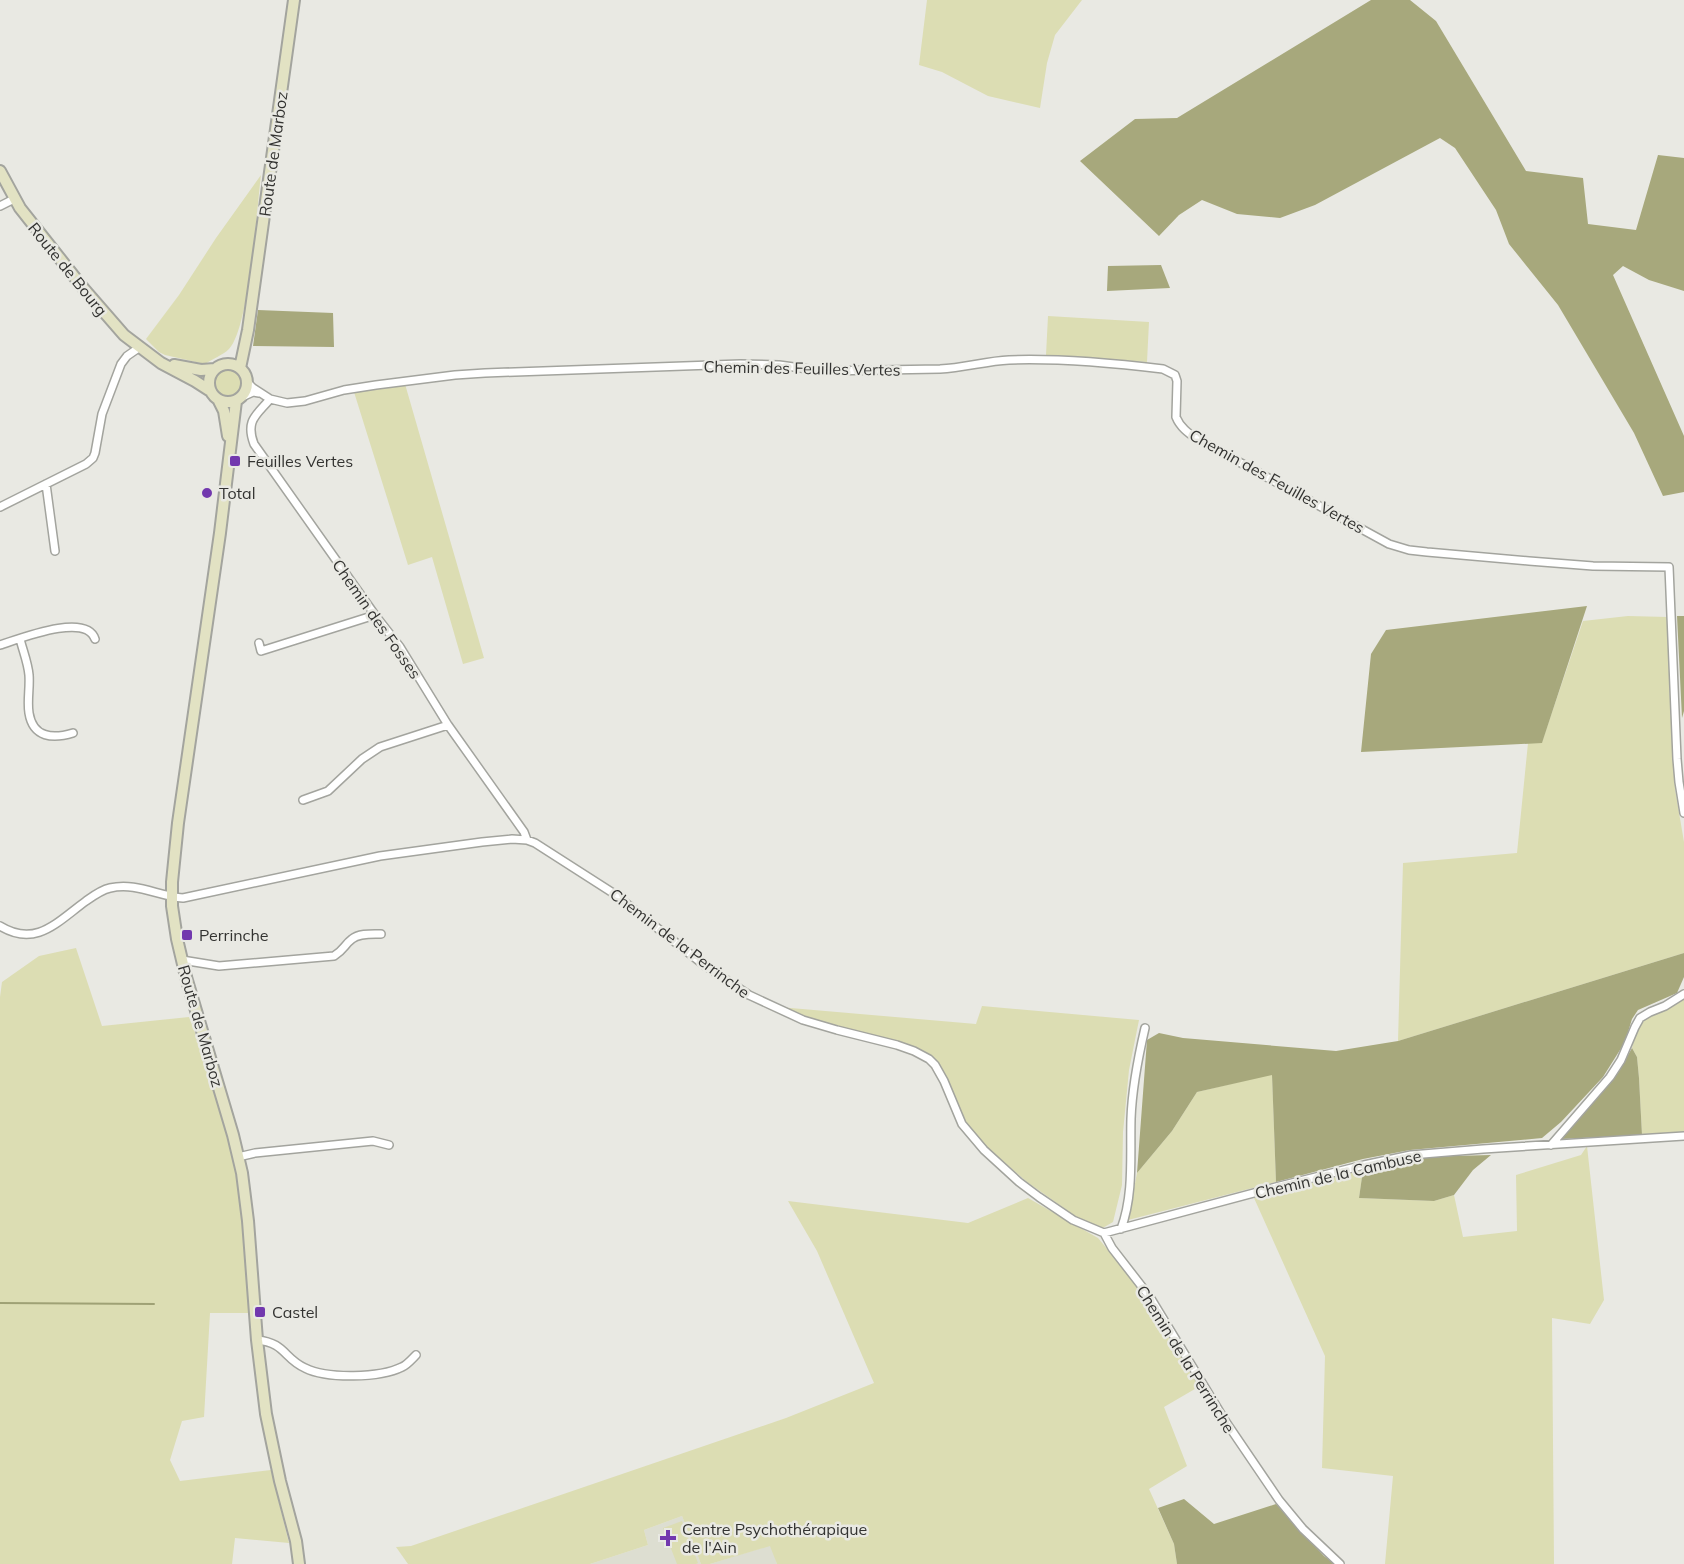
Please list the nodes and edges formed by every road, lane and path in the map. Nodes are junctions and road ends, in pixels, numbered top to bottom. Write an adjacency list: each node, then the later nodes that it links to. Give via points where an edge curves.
1 (294, 0): 5 (main road, Route de Marboz)
2 (0, 171): 3 (main road, Route de Bourg)
3 (14, 199): 4 (street); 6 (main road, Route de Bourg, via 102,311)
4 (0, 206)
5 (251, 309): 8 (main road, Route de Marboz); 9 (main road, Route de Marboz)
6 (140, 348): 7 (main road, Route de Bourg); 18 (street, via 121,364 102,414 93,458)
7 (150, 355): 10 (main road, Route de Bourg, via 187,369); 12 (main road, Route de Bourg)
8 (228, 364): 9 (main road); 10 (main road)
9 (240, 368): 11 (main road)
10 (214, 369): 12 (main road, via 208,379)
11 (247, 382): 13 (street); 14 (main road)
12 (209, 390): 16 (main road)
13 (259, 393): 14 (street); 15 (street, Chemin des Feuilles Vertes)
14 (239, 399): 16 (main road, via 231,403); 17 (main road, Route de Marboz)
15 (270, 399): 21 (street, Chemin des Fosses, via 253,420 254,444); 29 (street, Chemin des Feuilles Vertes, via 295,402 365,387 455,375 625,367 740,364 823,371 951,369 996,360 1063,360 1163,369 1175,375 1176,417 1187,432 1389,544 1427,552 1540,562 1669,567 1677,759)
16 (219, 401): 17 (main road, Route de Marboz)
17 (229, 448): 31 (main road, Route de Marboz, via 178,822)
18 (46, 484): 19 (street); 20 (street)
19 (0, 507)
20 (55, 551)
21 (375, 615): 24 (street, via 261,651); 26 (street, Chemin des Fosses, via 400,647)
22 (20, 639): 23 (street, via 70,627 86,628); 25 (street); 27 (street, via 28,669 29,712 34,725 50,736)
23 (95, 639)
24 (259, 643)
25 (0, 645)
26 (448, 726): 28 (street, via 380,747 328,791); 30 (street, Chemin des Fosses)
27 (73, 733)
28 (303, 800)
29 (1684, 813)
30 (527, 840): 31 (street, Chemin de la Perrinche, via 380,856 197,896); 42 (street, Chemin de la Perrinche, via 613,893 748,995 803,1020 897,1045 929,1059 944,1081 962,1124 984,1150 1039,1197 1073,1220)
31 (172, 897): 32 (street, Chemin de la Perrinche, via 141,888 109,888 39,933 25,936); 34 (main road, Route de Marboz)
32 (0, 926)
33 (381, 934): 34 (street, via 358,936 334,956 219,966)
34 (182, 960): 40 (main road, Route de Marboz)
35 (1684, 994): 39 (street, via 1640,1018 1610,1077)
36 (1145, 1028): 41 (street, via 1135,1076 1129,1195)
37 (1684, 1136): 39 (street, Chemin de la Cambuse)
38 (388, 1145): 40 (street, via 374,1141)
39 (1551, 1145): 41 (street, Chemin de la Cambuse, via 1411,1155 1364,1164)
40 (238, 1157): 43 (main road, Route de Marboz, via 248,1221)
41 (1120, 1229): 42 (street, Chemin de la Cambuse)
42 (1104, 1233): 46 (street, Chemin de la Perrinche, via 1150,1297 1279,1500)
43 (257, 1340): 44 (street, via 280,1347 305,1368 342,1376 390,1372); 45 (main road, Route de Marboz, via 266,1414)
44 (416, 1355)
45 (299, 1564)
46 (1340, 1564)

